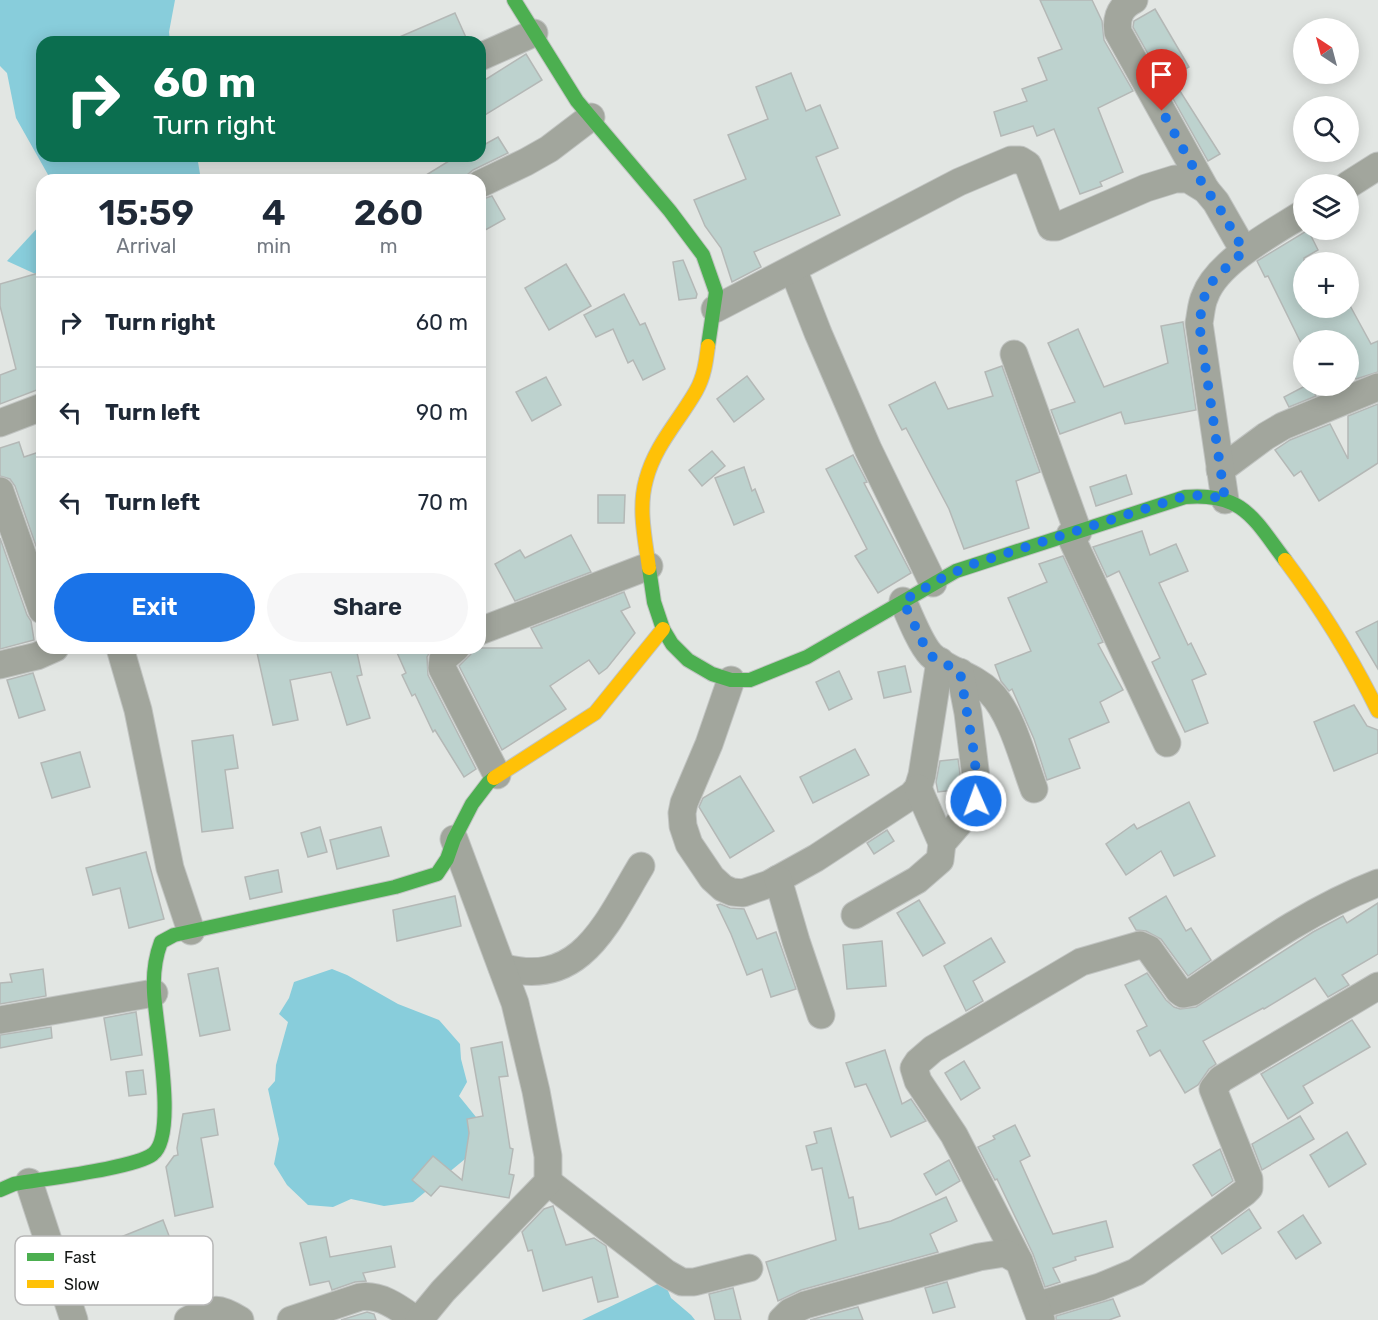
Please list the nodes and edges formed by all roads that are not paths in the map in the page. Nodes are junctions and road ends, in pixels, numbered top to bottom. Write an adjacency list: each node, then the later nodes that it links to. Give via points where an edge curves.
1 (514, 0): 3 (street)
2 (1134, 0): 9 (street, via 1121,10 1116,21 1118,32)
3 (534, 33): 4 (street); 5 (street)
4 (486, 54)
5 (591, 117): 8 (street, via 541,153); 13 (street, via 703,255 716,292)
6 (1378, 166): 7 (street)
7 (1359, 178)
8 (486, 181)
9 (1206, 190): 11 (street); 12 (street, via 1188,179 1175,178 1051,227 1028,165 1020,159 1011,160 959,182)
10 (1293, 220): 11 (street)
11 (1244, 251): 18 (street, via 1209,286 1199,323)
12 (793, 269): 13 (street); 23 (street, via 868,449)
13 (714, 309): 22 (street, via 704,373 665,436 645,482 642,515)
14 (1014, 354): 21 (street)
15 (1378, 387): 18 (street, via 1283,426)
16 (36, 410): 17 (street)
17 (0, 423)
18 (1220, 470): 20 (street)
19 (0, 491): 24 (street)
20 (1225, 500): 21 (street, via 1207,495 1185,496); 34 (street, via 1242,508 1260,526 1308,589)
21 (1074, 533): 23 (street, via 973,564); 35 (street)
22 (649, 566): 26 (street); 27 (street)
23 (933, 583): 25 (street)
24 (36, 593)
25 (903, 601): 32 (street, via 926,649); 33 (street, via 807,657 750,680)
26 (486, 629)
27 (663, 629): 33 (street, via 688,660); 36 (street, via 595,713)
28 (42, 654): 31 (street)
29 (122, 654): 45 (street, via 138,710 170,868)
30 (449, 654): 36 (street, via 443,659 442,668)
31 (0, 665)
32 (950, 667): 37 (street); 38 (street, via 978,682 997,700); 40 (street, via 972,743 978,794 974,806)
33 (731, 680): 42 (street, via 684,803 683,826 689,844 723,888 743,893)
34 (1378, 711)
35 (1167, 743)
36 (497, 775): 39 (street, via 472,804)
37 (918, 788): 40 (street); 42 (street, via 905,801)
38 (1035, 789)
39 (454, 839): 45 (street, via 437,874 428,879); 46 (street)
40 (942, 843): 44 (street, via 940,860 934,867)
41 (641, 866): 46 (street, via 594,941 570,962 540,972)
42 (778, 879): 49 (street)
43 (1378, 883): 55 (street, via 1291,926 1192,992 1179,991 1145,946 1100,955 1051,979 933,1049 918,1062 914,1068 918,1081 954,1135)
44 (855, 915)
45 (191, 931): 48 (street, via 161,942)
46 (502, 967): 52 (street, via 515,1003 536,1091 548,1156)
47 (1378, 986): 58 (street, via 1214,1086 1249,1179 1245,1192 1136,1272)
48 (154, 993): 50 (street); 51 (street, via 165,1098 164,1120 154,1154 135,1163)
49 (821, 1015)
50 (0, 1020)
51 (29, 1182): 53 (street); 54 (street)
52 (548, 1182): 56 (street, via 682,1282); 63 (street)
53 (0, 1190)
54 (47, 1236)
55 (1019, 1261): 58 (street); 64 (street, via 1005,1252 979,1257 804,1305)
56 (749, 1268)
57 (69, 1305): 59 (street)
58 (1038, 1313)
59 (74, 1320)
60 (188, 1320): 61 (street, via 216,1310)
61 (240, 1320)
62 (291, 1320): 63 (street, via 369,1296)
63 (417, 1320)
64 (782, 1320)

